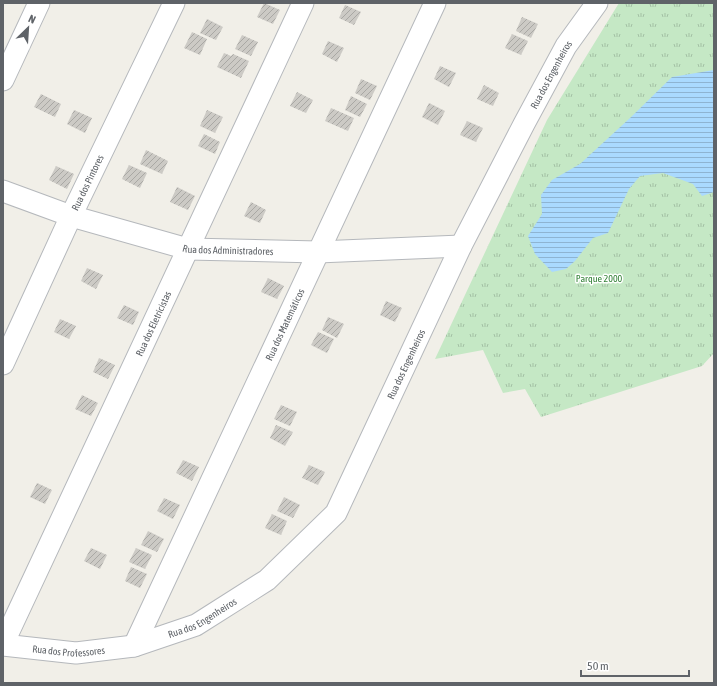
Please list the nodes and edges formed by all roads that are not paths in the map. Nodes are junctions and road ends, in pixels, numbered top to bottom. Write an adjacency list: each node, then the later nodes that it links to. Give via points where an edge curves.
1 (39, 3): 6 (street)
2 (174, 3): 8 (street, Rua dos Pintores)
3 (303, 3): 10 (street, Rua dos Eletricistas)
4 (435, 3): 11 (street, Rua dos Matemáticos)
5 (597, 3): 9 (street, Rua dos Engenheiros, via 563,53)
6 (3, 80)
7 (3, 191): 8 (street, Rua dos Administradores)
8 (71, 216): 10 (street, Rua dos Administradores); 12 (street, Rua dos Pintores)
9 (461, 246): 11 (street, Rua dos Administradores); 14 (street, Rua dos Engenheiros, via 336,514 267,580 196,625)
10 (188, 248): 11 (street, Rua dos Administradores); 13 (street, Rua dos Eletricistas)
11 (318, 252): 14 (street, Rua dos Matemáticos)
12 (3, 364)
13 (3, 645): 14 (street, Rua dos Professores, via 76,653)
14 (134, 646)

